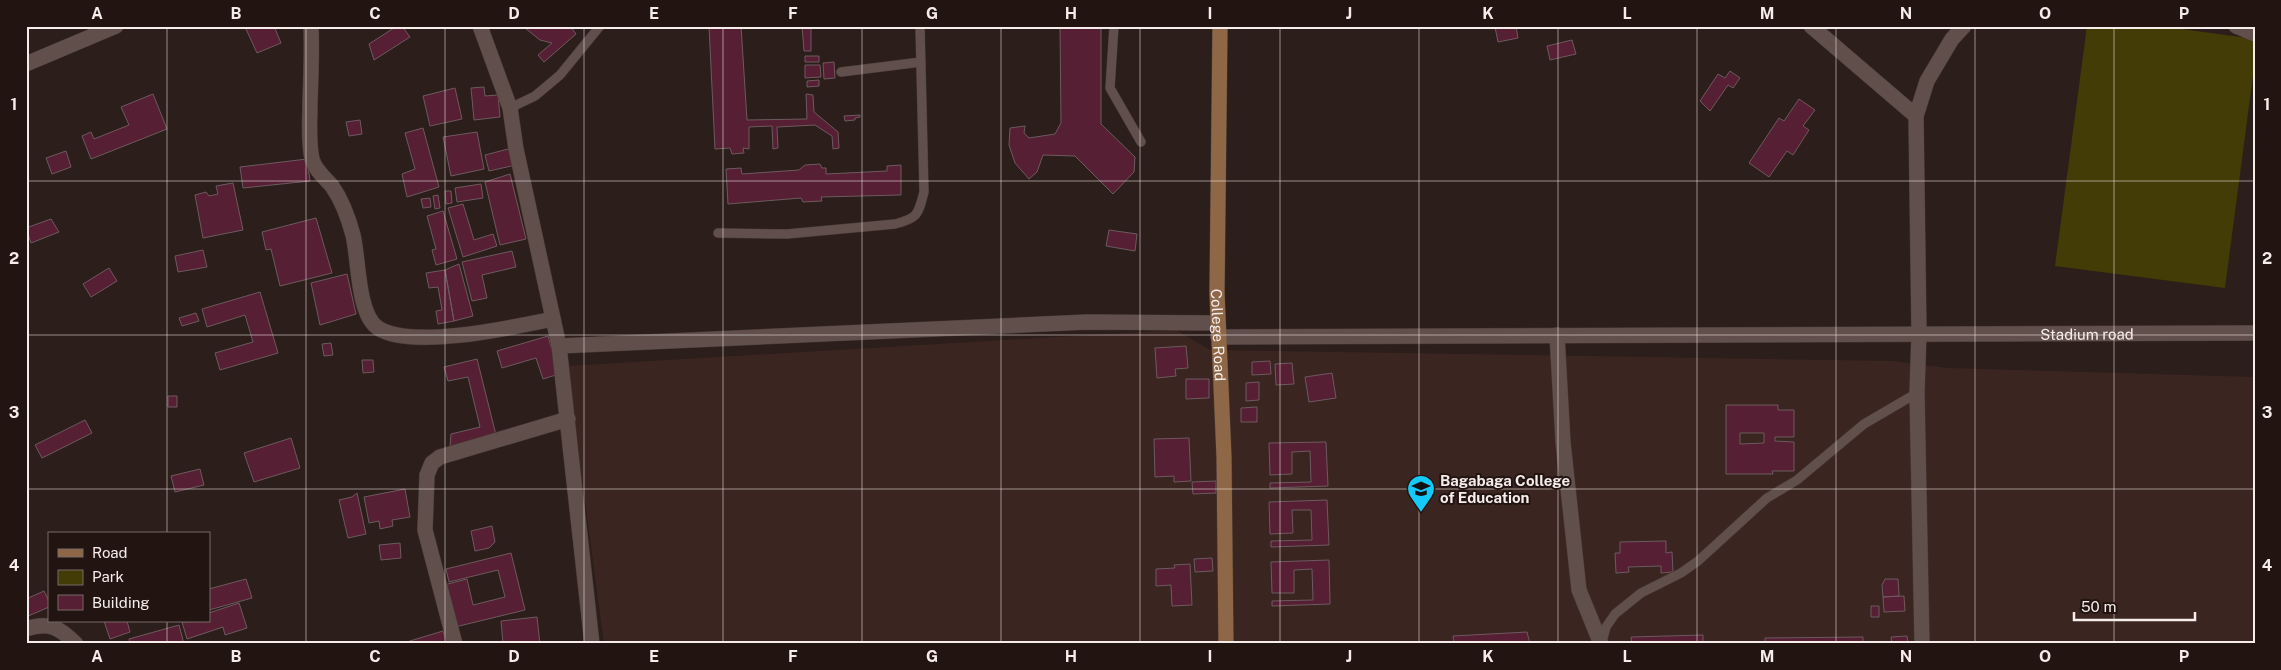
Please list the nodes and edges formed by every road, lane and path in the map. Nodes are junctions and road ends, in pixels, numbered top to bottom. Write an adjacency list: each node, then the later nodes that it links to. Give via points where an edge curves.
1 (116, 26): 13 (street)
2 (311, 26): 19 (street, via 309,138 313,161 333,188 343,209 352,235 365,312 377,327 393,335 448,337)
3 (480, 26): 15 (street)
4 (600, 26): 15 (lane, via 560,75 535,96)
5 (920, 26): 12 (lane)
6 (1114, 26): 17 (lane, via 1110,88)
7 (1220, 26): 20 (street, College Road)
8 (1811, 26): 16 (street)
9 (1964, 26): 16 (street, via 1926,81)
10 (2236, 26): 11 (street)
11 (2255, 34)
12 (921, 62): 14 (lane); 18 (lane, via 924,192 912,220 887,226 787,234)
13 (26, 64)
14 (841, 72)
15 (510, 108): 19 (street)
16 (1916, 116): 21 (street)
17 (1141, 142)
18 (718, 233)
19 (553, 319): 24 (street)
20 (1218, 330): 23 (street, Stadium road); 24 (street, Stadium road, via 1087,322); 31 (street, College Road, via 1224,457)
21 (1919, 333): 22 (street, Stadium road); 23 (street, Stadium road); 25 (street)
22 (2255, 333)
23 (1557, 335): 32 (street, via 1563,442 1579,590)
24 (559, 346): 26 (street)
25 (1917, 393): 32 (lane, via 1864,424 1797,480 1768,498 1682,573 1641,593 1614,614); 33 (street)
26 (568, 419): 29 (street, via 440,457 432,463 427,475 425,530); 30 (street)
27 (26, 629): 28 (street, via 40,624 50,626 63,631)
28 (76, 644)
29 (454, 644)
30 (592, 644)
31 (1226, 644)
32 (1601, 644)
33 (1922, 644)

